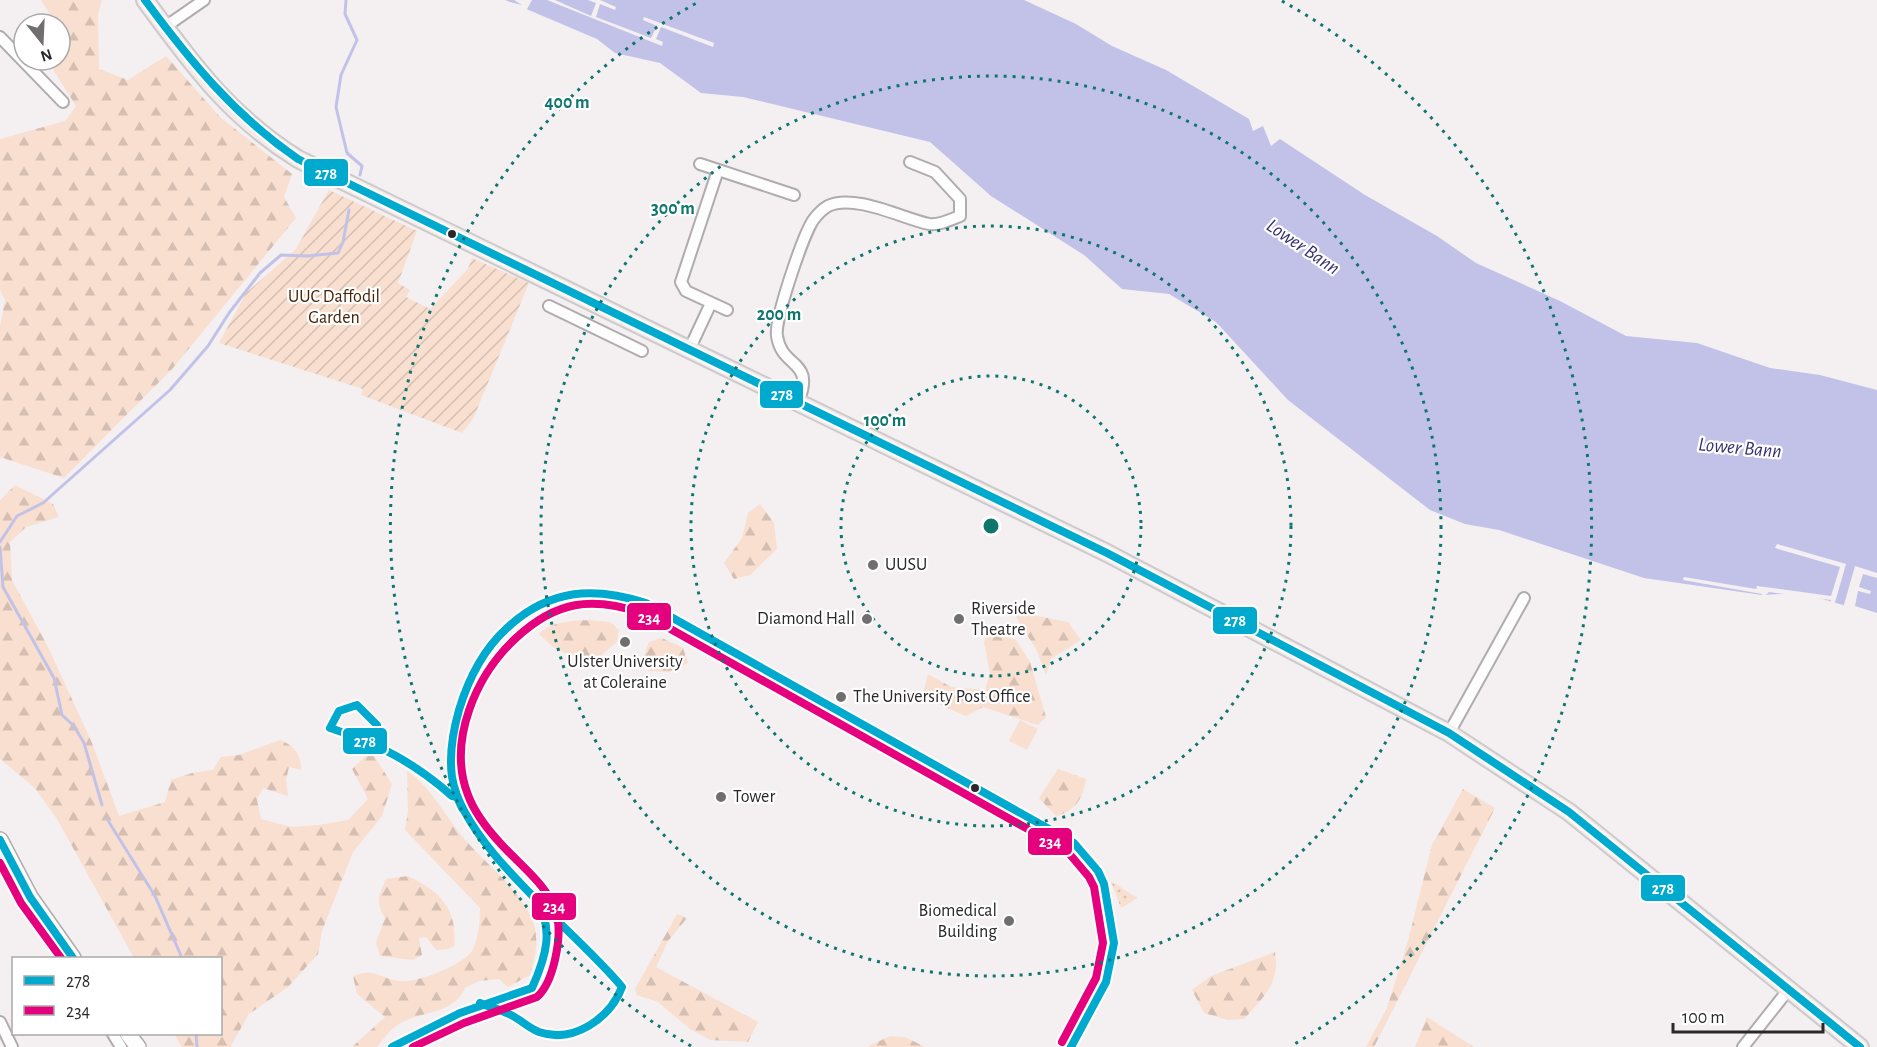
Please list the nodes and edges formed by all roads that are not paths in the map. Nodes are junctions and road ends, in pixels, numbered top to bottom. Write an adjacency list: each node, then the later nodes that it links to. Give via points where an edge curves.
1 (145, 0): 3 (main road)
2 (204, 0): 3 (street)
3 (165, 27): 14 (main road, via 234,112 298,159)
4 (0, 37): 5 (street)
5 (4, 51): 6 (street)
6 (63, 102)
7 (910, 162): 16 (street, via 935,172 960,199 960,216 932,225 890,209 846,203 828,206 813,220 778,313 777,336 785,355 802,370 805,383)
8 (700, 164): 9 (street)
9 (718, 170): 10 (street); 11 (street, via 681,278 686,291)
10 (794, 195)
11 (711, 303): 13 (street); 14 (street)
12 (549, 306): 15 (street)
13 (727, 310)
14 (690, 348): 16 (main road)
15 (642, 351)
16 (798, 403): 18 (main road, via 1107,553)
17 (1524, 598): 18 (street)
18 (1449, 733): 21 (main road, via 1569,812)
19 (0, 840): 20 (main road, via 30,897)
20 (72, 957)
21 (1789, 989): 26 (street); 27 (main road)
22 (0, 1022): 24 (street)
23 (129, 1035): 25 (main road)
24 (8, 1046)
25 (138, 1047)
26 (1743, 1047)
27 (1860, 1047)

